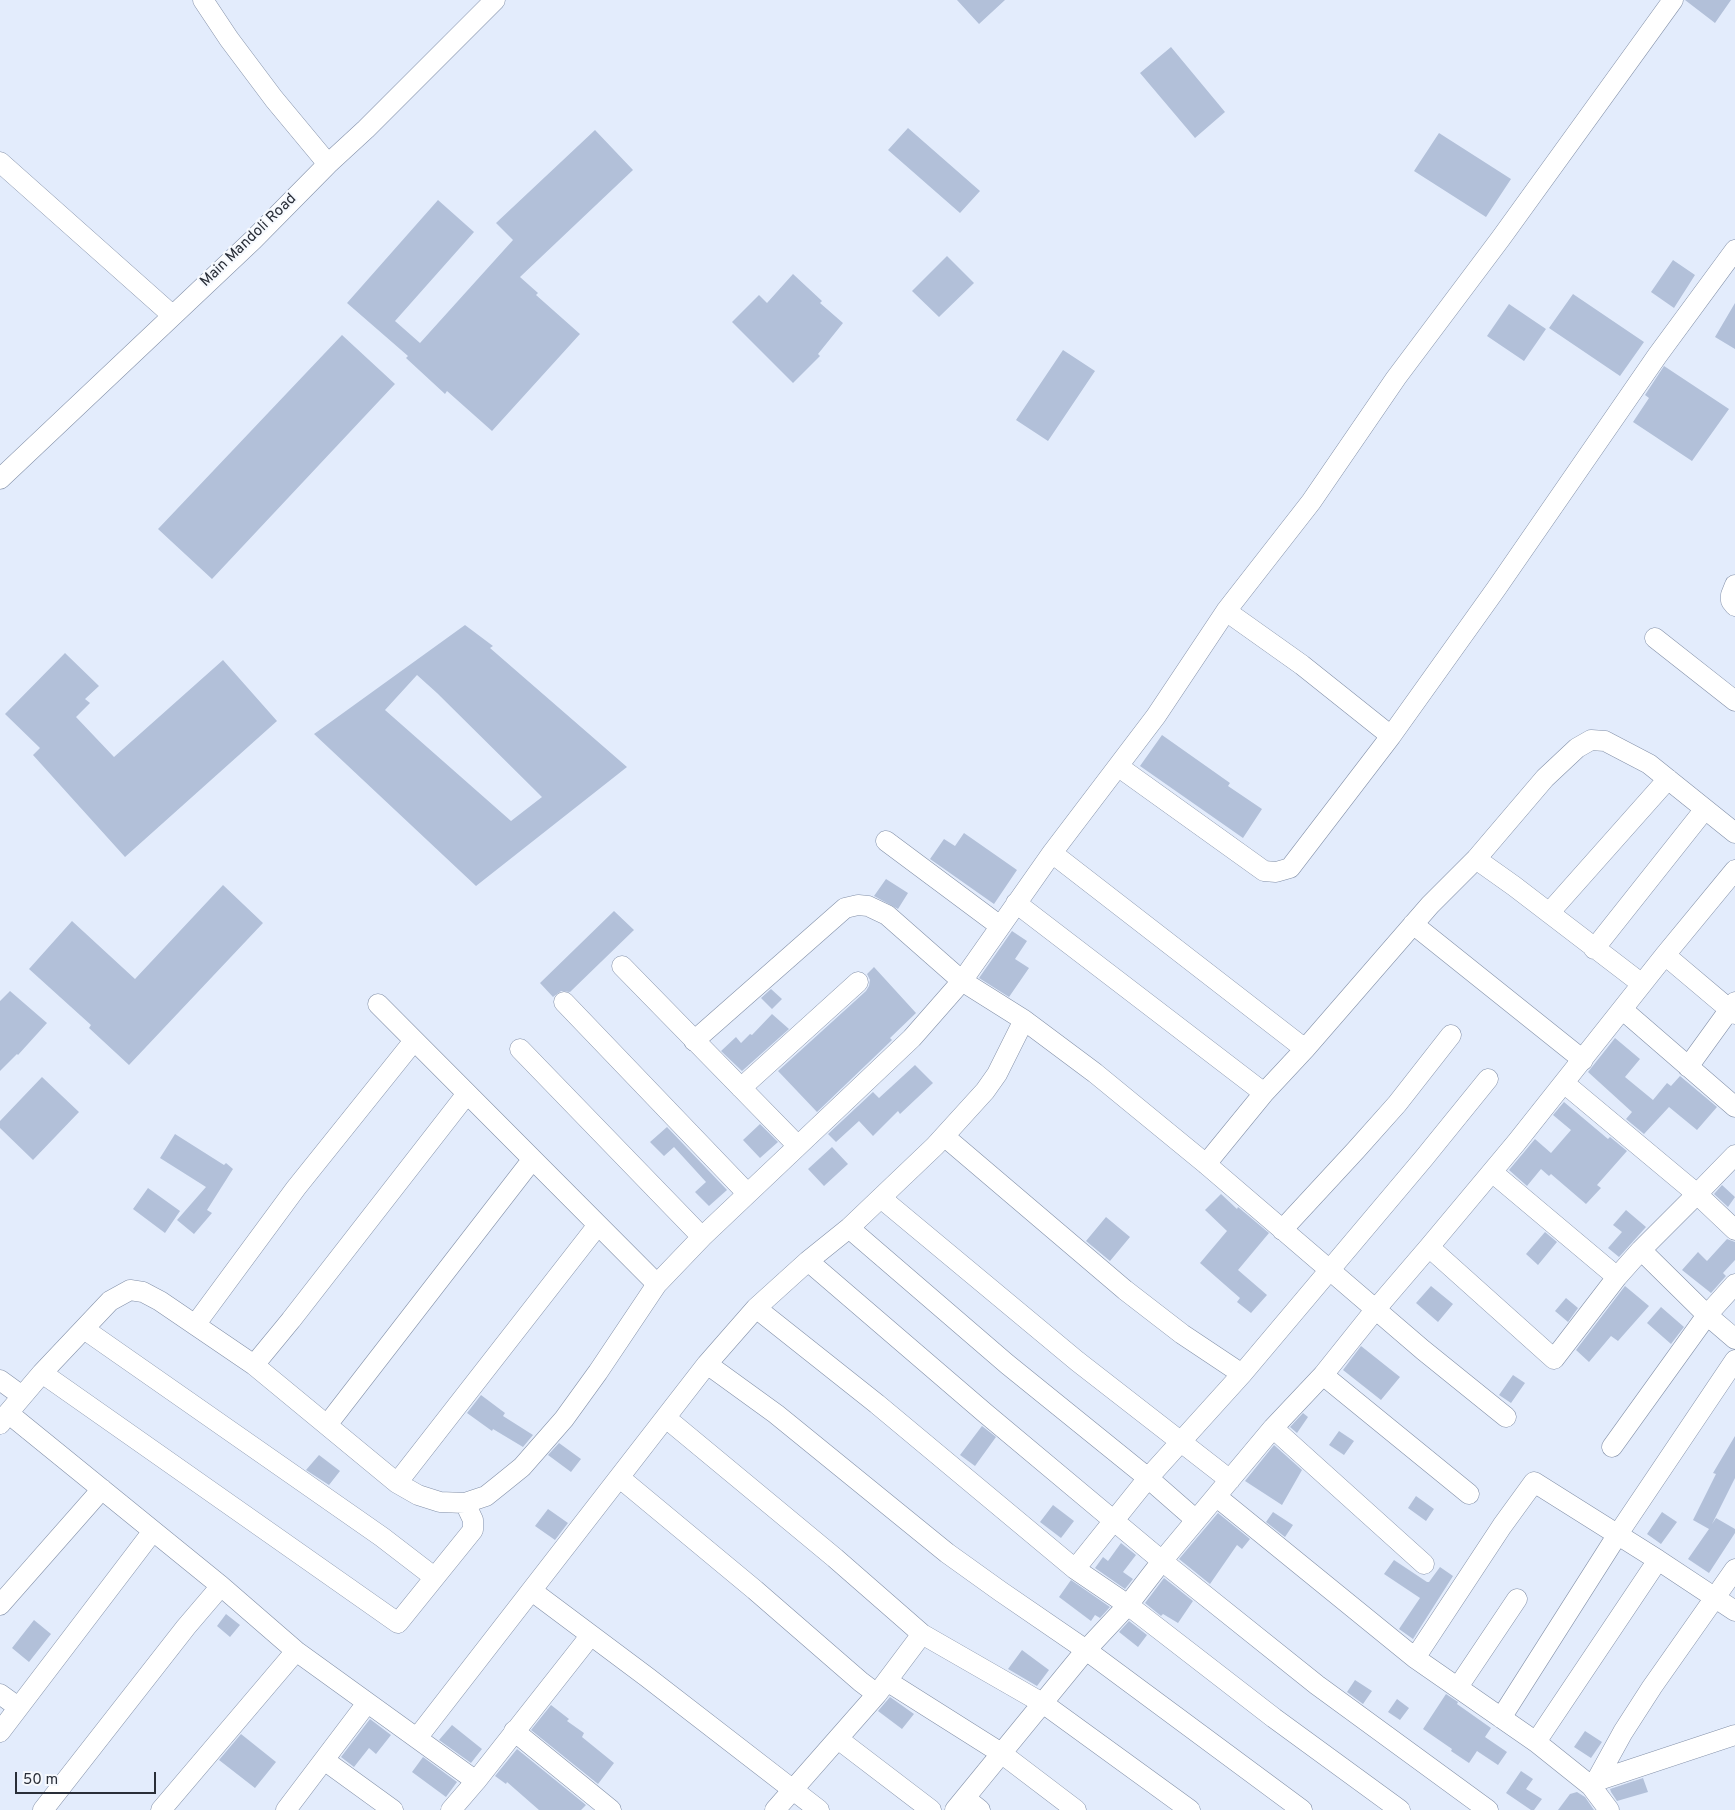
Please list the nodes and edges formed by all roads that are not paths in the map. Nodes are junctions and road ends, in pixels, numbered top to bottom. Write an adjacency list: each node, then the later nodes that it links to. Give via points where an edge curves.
1 (203, 0): 5 (street, via 274,99)
2 (495, 0): 5 (street, Main Mandoli Road)
3 (1673, 0): 11 (street, via 1396,378 1311,502)
4 (0, 162): 7 (street)
5 (328, 164): 7 (street, Main Mandoli Road)
6 (1735, 250): 14 (street)
7 (172, 315): 8 (street, Main Mandoli Road)
8 (0, 479)
9 (1735, 585): 10 (street, via 1731,595)
10 (1735, 606)
11 (1226, 611): 14 (street, via 1302,665); 15 (street)
12 (1655, 638): 13 (street)
13 (1735, 701)
14 (1391, 736): 15 (street, via 1297,861 1290,868 1276,872 1264,871)
15 (1119, 767): 20 (street)
16 (1668, 779): 17 (street); 21 (street, via 1649,764 1605,741 1591,740 1577,748 1545,778); 24 (street)
17 (1705, 809): 18 (street); 27 (street)
18 (1735, 834)
19 (886, 841): 26 (street)
20 (1052, 853): 23 (street); 42 (street)
21 (1476, 859): 24 (street); 25 (street)
22 (1735, 870): 28 (street)
23 (1016, 903): 26 (street); 48 (street)
24 (1549, 912): 27 (street)
25 (1413, 924): 42 (street); 43 (street)
26 (1000, 926): 30 (street)
27 (1594, 948): 32 (street)
28 (1665, 955): 32 (street); 35 (street)
29 (622, 966): 39 (street)
30 (962, 981): 37 (street); 39 (street, via 887,915 858,905 845,908 827,922); 52 (street, via 912,1038)
31 (858, 982): 47 (street)
32 (1642, 984): 36 (street)
33 (564, 1002): 57 (street)
34 (378, 1004): 40 (street)
35 (1733, 1009): 44 (street)
36 (1623, 1010): 43 (street); 44 (street)
37 (1024, 1020): 51 (street, via 997,1074); 55 (street)
38 (1451, 1035): 62 (street, via 1396,1104)
39 (694, 1041): 47 (street)
40 (413, 1042): 49 (street); 75 (street, via 296,1188)
41 (520, 1049): 64 (street)
42 (1305, 1049): 48 (street)
43 (1582, 1061): 46 (street)
44 (1688, 1067): 50 (street)
45 (1488, 1079): 68 (street)
46 (1564, 1083): 56 (street); 58 (street)
47 (741, 1088): 52 (street)
48 (1264, 1093): 55 (street)
49 (466, 1095): 54 (street); 80 (street)
50 (1735, 1107)
51 (944, 1136): 59 (street); 82 (street, via 1125,1290)
52 (798, 1146): 57 (street)
53 (1735, 1154): 58 (street)
54 (532, 1160): 60 (street); 89 (street)
55 (1206, 1164): 62 (street)
56 (1492, 1172): 65 (street); 69 (street)
57 (747, 1193): 64 (street)
58 (1697, 1194): 63 (street); 66 (street)
59 (881, 1198): 61 (street); 91 (street)
60 (598, 1225): 70 (street); 96 (street)
61 (850, 1228): 67 (street); 94 (street, via 1007,1364)
62 (1282, 1230): 68 (street)
63 (1735, 1230)
64 (702, 1237): 70 (street)
65 (1429, 1248): 69 (street, via 1554,1359); 73 (street)
66 (1641, 1250): 69 (street); 74 (street)
67 (808, 1261): 72 (street); 102 (street)
68 (1329, 1270): 73 (street); 82 (street)
69 (1618, 1277)
70 (657, 1284): 100 (street, via 564,1419 522,1467 486,1496)
71 (1735, 1284): 74 (street)
72 (756, 1308): 79 (street); 108 (street)
73 (1375, 1310): 83 (street); 86 (street)
74 (1708, 1315): 77 (street); 92 (street)
75 (195, 1325): 76 (street, via 160,1301 143,1292 130,1290 110,1301); 80 (street)
76 (84, 1329): 81 (street); 110 (street, via 382,1537)
77 (1735, 1339)
78 (1735, 1360): 104 (street)
79 (707, 1364): 88 (street); 120 (street, via 776,1414 947,1553)
80 (254, 1365): 89 (street)
81 (42, 1373): 85 (street); 110 (street, via 398,1623)
82 (1242, 1374): 91 (street)
83 (1323, 1375): 90 (street); 98 (street)
84 (0, 1380): 85 (street)
85 (22, 1396): 87 (street)
86 (1506, 1417)
87 (4, 1418): 97 (street)
88 (666, 1418): 93 (street); 118 (street)
89 (327, 1425): 96 (street)
90 (1273, 1428): 95 (street); 107 (street)
91 (1180, 1442): 94 (street); 95 (street)
92 (1612, 1446)
93 (620, 1478): 112 (street); 123 (street, via 861,1682)
94 (1148, 1478): 101 (street); 102 (street)
95 (1230, 1480): 99 (street)
96 (397, 1483): 100 (street, via 440,1502)
97 (102, 1489): 103 (street); 115 (street)
98 (1469, 1494)
99 (1217, 1497): 101 (street); 122 (street)
100 (466, 1503): 110 (street, via 473,1520 473,1530)
101 (1196, 1520): 106 (street)
102 (1114, 1521): 106 (street); 108 (street)
103 (153, 1531): 111 (street); 128 (street)
104 (1618, 1534): 105 (street); 122 (street, via 1534,1482); 129 (street)
105 (1658, 1560): 114 (street); 135 (street)
106 (1162, 1561): 116 (street); 143 (street, via 1317,1685)
107 (1424, 1564)
108 (1075, 1569): 116 (street)
109 (1735, 1569): 114 (street)
110 (434, 1577)
111 (221, 1586): 121 (street); 144 (street)
112 (532, 1591): 119 (street); 133 (street)
113 (1517, 1599): 124 (street)
114 (1716, 1599): 117 (street); 139 (street, via 1652,1687)
115 (0, 1605)
116 (1128, 1606): 120 (street); 155 (street)
117 (1735, 1612)
118 (922, 1634): 123 (street); 127 (street)
119 (591, 1635): 130 (street); 140 (street)
120 (1086, 1650): 127 (street); 154 (street)
121 (296, 1651): 126 (street); 145 (street)
122 (1415, 1658): 124 (street)
123 (882, 1687): 134 (street); 136 (street)
124 (1458, 1687): 129 (street)
125 (0, 1694): 128 (street)
126 (367, 1703): 133 (street); 137 (street)
127 (1044, 1704): 136 (street); 153 (street)
128 (18, 1707): 131 (street)
129 (1501, 1718): 135 (street)
130 (514, 1731): 138 (street); 148 (street)
131 (0, 1732)
132 (1735, 1735): 139 (street)
133 (417, 1738): 138 (street)
134 (838, 1739): 140 (street); 151 (street)
135 (1536, 1742): 139 (street)
136 (1001, 1753): 141 (street); 152 (street)
137 (324, 1760): 142 (street); 146 (street)
138 (476, 1781): 147 (street)
139 (1594, 1783): 156 (street)
140 (792, 1790): 149 (street); 150 (street)
141 (966, 1806)
142 (291, 1809)
143 (1484, 1809)
144 (43, 1810)
145 (161, 1810)
146 (393, 1810)
147 (450, 1810)
148 (611, 1810)
149 (774, 1810)
150 (819, 1810)
151 (931, 1810)
152 (1076, 1810)
153 (1190, 1810)
154 (1302, 1810)
155 (1400, 1810)
156 (1609, 1810)

